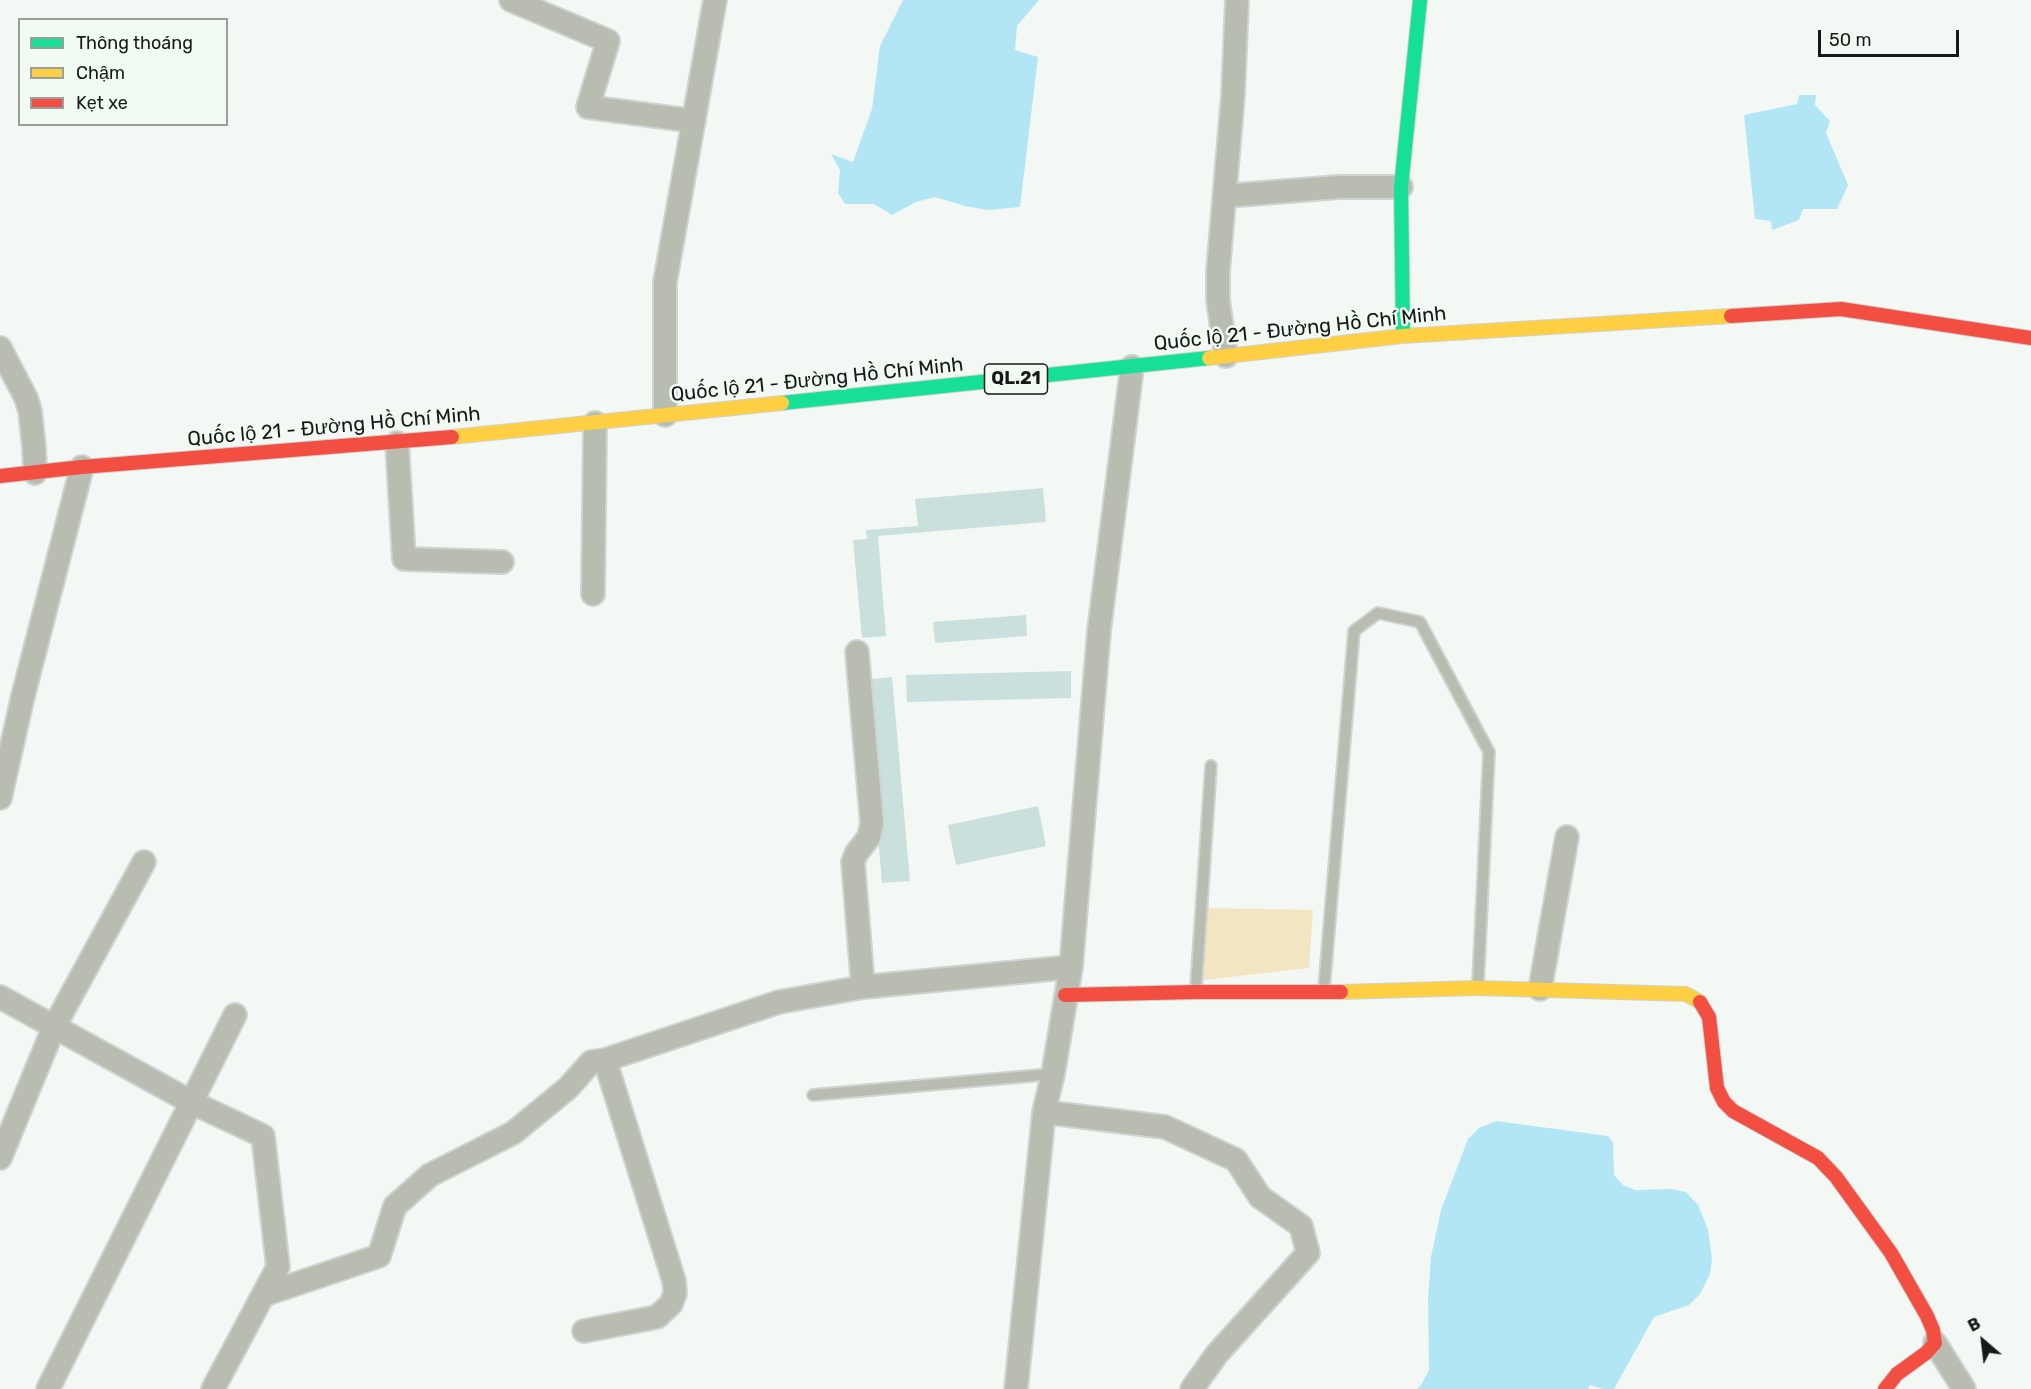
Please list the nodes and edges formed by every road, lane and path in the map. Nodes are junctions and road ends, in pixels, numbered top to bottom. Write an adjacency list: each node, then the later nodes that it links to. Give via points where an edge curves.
1 (511, 0): 5 (street, via 608,41 588,107)
2 (715, 0): 5 (street)
3 (1237, 0): 7 (street)
4 (1419, 0): 6 (main road)
5 (694, 121): 13 (street, via 665,282)
6 (1401, 187): 7 (street, via 1339,187); 8 (main road)
7 (1224, 196): 11 (street, via 1218,300)
8 (1403, 336): 9 (main road, Quốc lộ 21 - Đường Hồ Chí Minh / QL.21, via 1841,309); 11 (main road, Quốc lộ 21 - Đường Hồ Chí Minh / QL.21)
9 (2031, 338)
10 (0, 348): 17 (street, via 30,411)
11 (1226, 356): 12 (main road, Quốc lộ 21 - Đường Hồ Chí Minh / QL.21)
12 (1132, 367): 13 (main road, Quốc lộ 21 - Đường Hồ Chí Minh / QL.21); 27 (street, via 1099,631)
13 (665, 416): 14 (main road, Quốc lộ 21 - Đường Hồ Chí Minh / QL.21)
14 (595, 423): 15 (main road, Quốc lộ 21 - Đường Hồ Chí Minh / QL.21); 20 (street)
15 (397, 443): 16 (main road, Quốc lộ 21 - Đường Hồ Chí Minh / QL.21); 19 (street, via 404,559)
16 (82, 467): 17 (main road, Quốc lộ 21 - Đường Hồ Chí Minh / QL.21); 22 (street)
17 (35, 473): 18 (main road, Quốc lộ 21 - Đường Hồ Chí Minh / QL.21)
18 (0, 477)
19 (502, 562)
20 (592, 594)
21 (857, 652): 28 (street, via 872,823 869,837 853,862)
22 (5, 753): 24 (street)
23 (1211, 766): 31 (lane)
24 (0, 798)
25 (1566, 837): 30 (street)
26 (144, 862): 36 (street)
27 (1071, 967): 28 (street); 33 (street)
28 (863, 987): 37 (street, via 779,1002)
29 (1478, 988): 30 (main road); 32 (main road); 32 (lane, via 1489,752 1420,622 1377,613 1354,631)
30 (1540, 989): 45 (main road, via 1686,994 1698,1000 1709,1017 1717,1088 1724,1102 1733,1111 1818,1158 1836,1177 1891,1253 1927,1316)
31 (1196, 992): 32 (main road); 33 (main road)
32 (1323, 993)
33 (1065, 995): 38 (street)
34 (0, 997): 36 (street)
35 (235, 1015): 40 (street)
36 (54, 1028): 40 (street); 42 (street)
37 (604, 1060): 43 (street, via 591,1062 568,1088 513,1133 430,1175 395,1206 379,1256); 44 (street, via 675,1293 671,1304 657,1317)
38 (1053, 1074): 39 (lane); 41 (street)
39 (813, 1095)
40 (190, 1102): 43 (street, via 263,1136 278,1267); 46 (street)
41 (1044, 1112): 48 (street); 49 (street, via 1165,1127 1236,1160 1260,1197 1301,1226 1308,1253 1217,1354)
42 (0, 1158)
43 (263, 1295): 47 (street)
44 (584, 1331)
45 (1935, 1343): 50 (main road); 51 (street)
46 (48, 1389)
47 (213, 1389)
48 (1016, 1389)
49 (1192, 1389)
50 (1885, 1389)
51 (1964, 1389)

